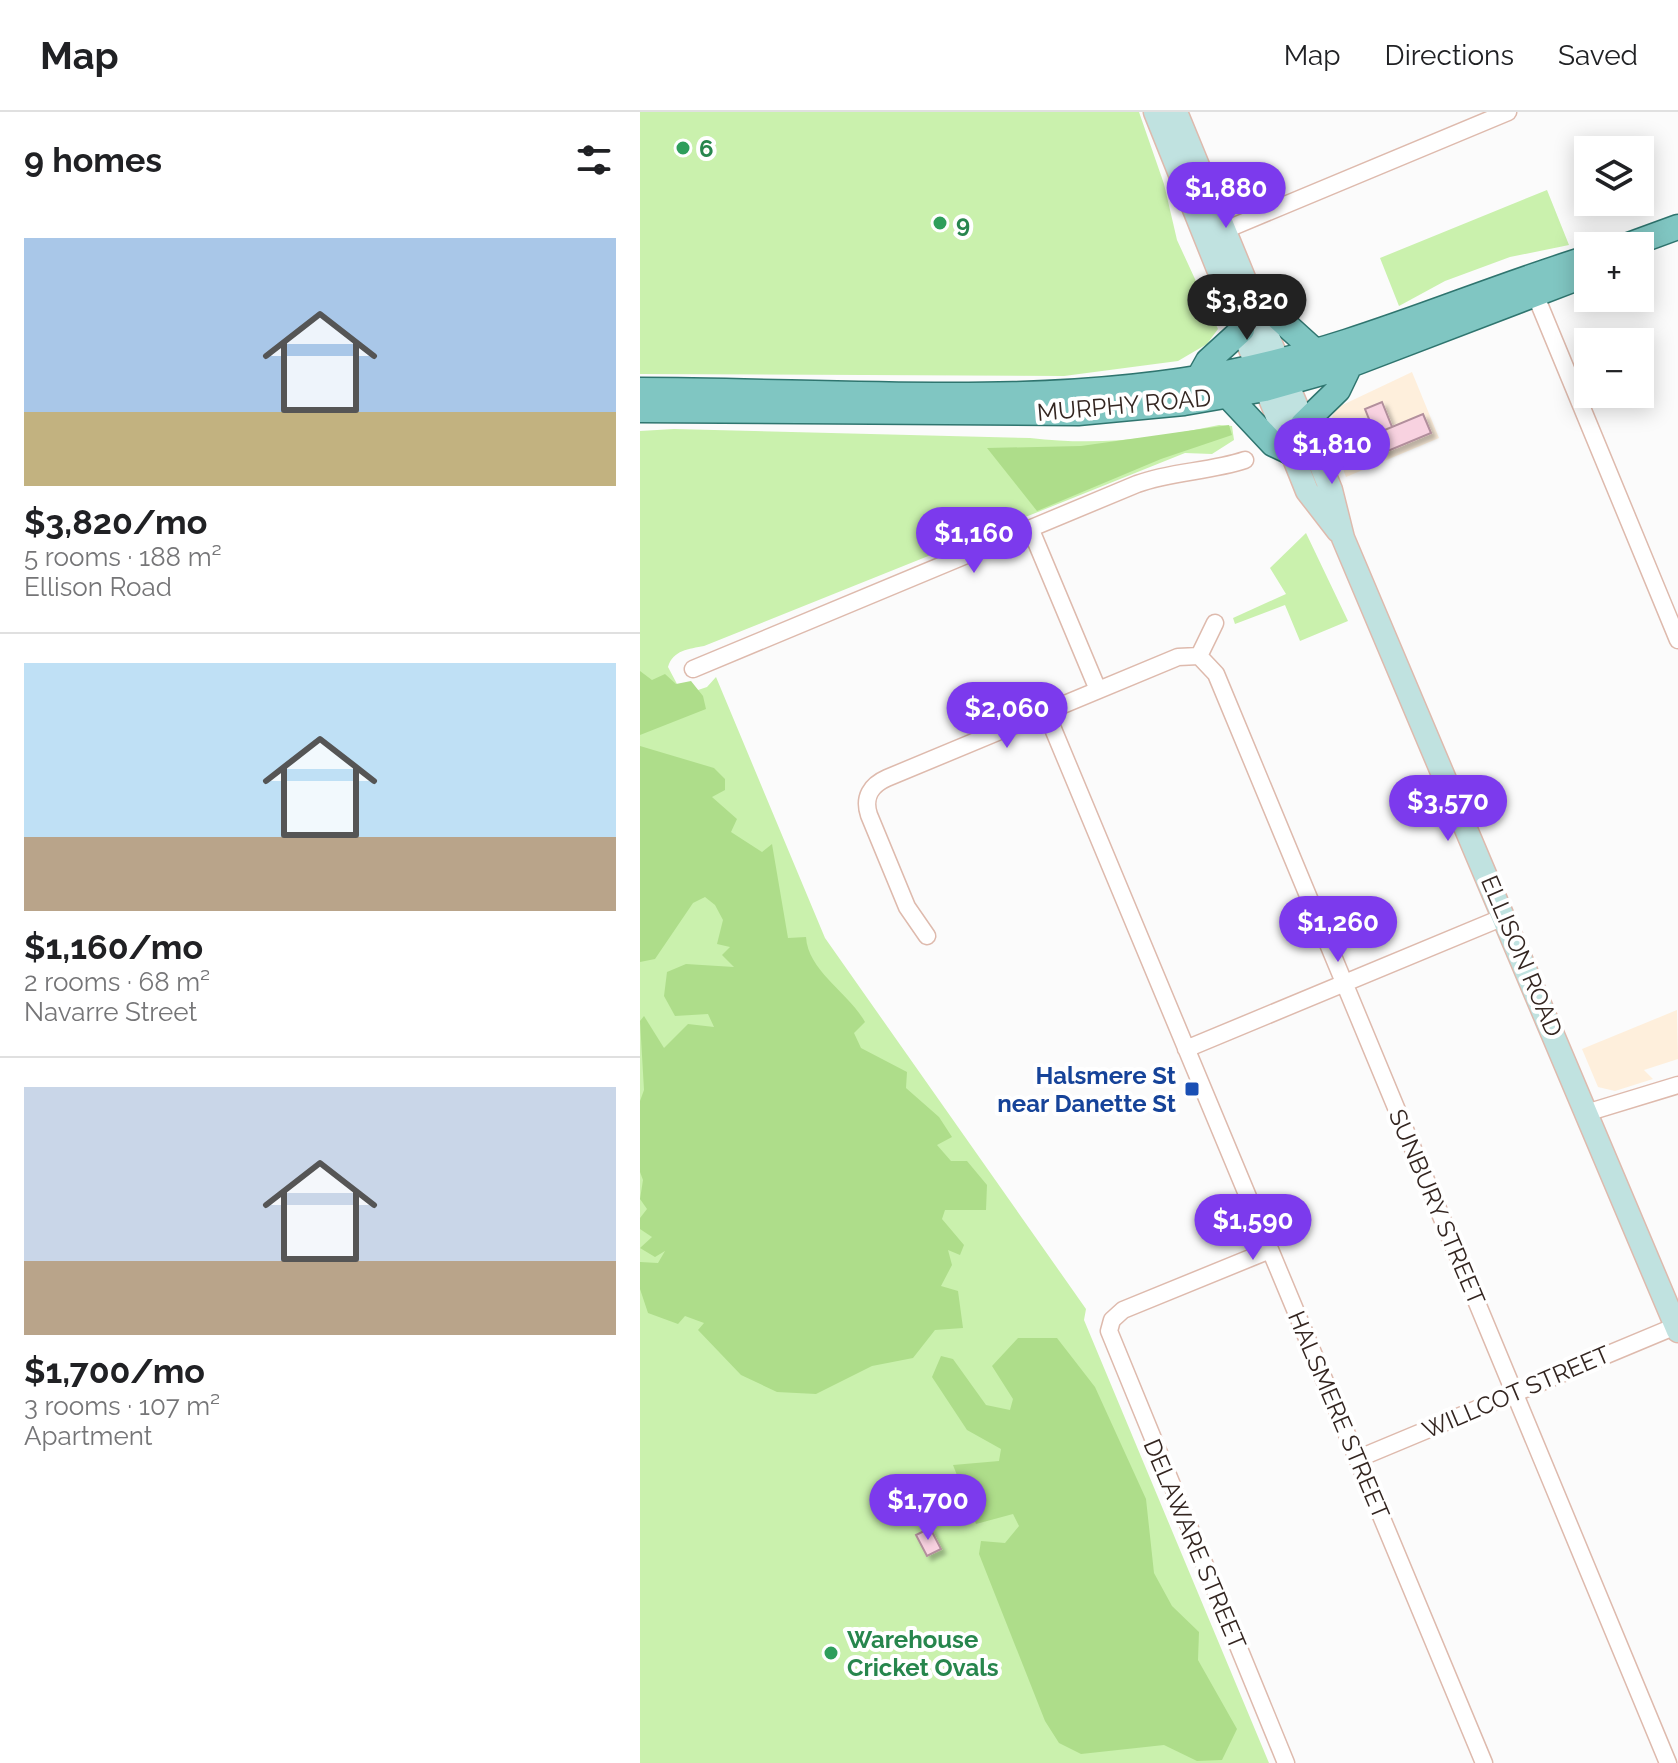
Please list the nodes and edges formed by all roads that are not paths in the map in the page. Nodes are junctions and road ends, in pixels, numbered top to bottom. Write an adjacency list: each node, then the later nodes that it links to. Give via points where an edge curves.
1 (1155, 112): 13 (street, ELLISON ROAD)
2 (1176, 112): 5 (street, ELLISON ROAD)
3 (1508, 112): 5 (street)
4 (1678, 227): 6 (main road)
5 (1225, 230): 12 (street, ELLISON ROAD)
6 (1654, 236)
7 (1678, 243): 8 (main road)
8 (1654, 251)
9 (1574, 263): 14 (main road, MURPHY ROAD)
10 (1574, 279): 11 (main road, MURPHY ROAD)
11 (1535, 294): 15 (main road, MURPHY ROAD); 27 (street)
12 (1256, 306): 14 (main road, via 1273,313); 16 (street, ELLISON ROAD)
13 (1242, 330): 16 (street, ELLISON ROAD); 17 (main road, via 1208,361)
14 (1316, 352): 16 (main road, MURPHY ROAD)
15 (1350, 365): 16 (main road, MURPHY ROAD); 21 (main road, via 1338,390)
16 (1272, 375): 17 (main road, MURPHY ROAD); 19 (main road, MURPHY ROAD); 21 (street, ELLISON ROAD); 22 (street, ELLISON ROAD)
17 (1199, 377): 18 (main road, MURPHY ROAD, via 1032,393)
18 (640, 390)
19 (1228, 396): 20 (main road, MURPHY ROAD, via 1078,413); 22 (main road, via 1273,444)
20 (640, 410)
21 (1303, 424): 25 (street, ELLISON ROAD, via 1331,490)
22 (1290, 452): 25 (street, ELLISON ROAD, via 1307,491)
23 (1245, 460): 24 (street, via 1157,477)
24 (1031, 530): 29 (street); 30 (street)
25 (1343, 538): 32 (street, ELLISON ROAD)
26 (1215, 623): 28 (street)
27 (1678, 640)
28 (1199, 656): 30 (street, via 1178,657); 34 (street, SUNBURY STREET, via 1216,674)
29 (693, 669)
30 (1098, 690): 31 (street)
31 (1046, 712): 33 (street, via 887,778 868,794 869,815 907,907); 35 (street, HALSMERE STREET)
32 (1506, 916): 34 (street); 37 (street, ELLISON ROAD)
33 (927, 936)
34 (1344, 983): 35 (street); 40 (street, SUNBURY STREET)
35 (1186, 1049): 38 (street, HALSMERE STREET)
36 (1678, 1085): 37 (street)
37 (1586, 1113): 39 (street, ELLISON ROAD)
38 (1270, 1250): 41 (street, HALSMERE STREET); 42 (street, DELAWARE STREET, via 1123,1310 1110,1325 1111,1344)
39 (1677, 1328): 40 (street, WILLCOT STREET)
40 (1514, 1393): 41 (street, WILLCOT STREET); 44 (street, SUNBURY STREET)
41 (1357, 1459): 43 (street, HALSMERE STREET)
42 (1286, 1763)
43 (1484, 1763)
44 (1668, 1763)

